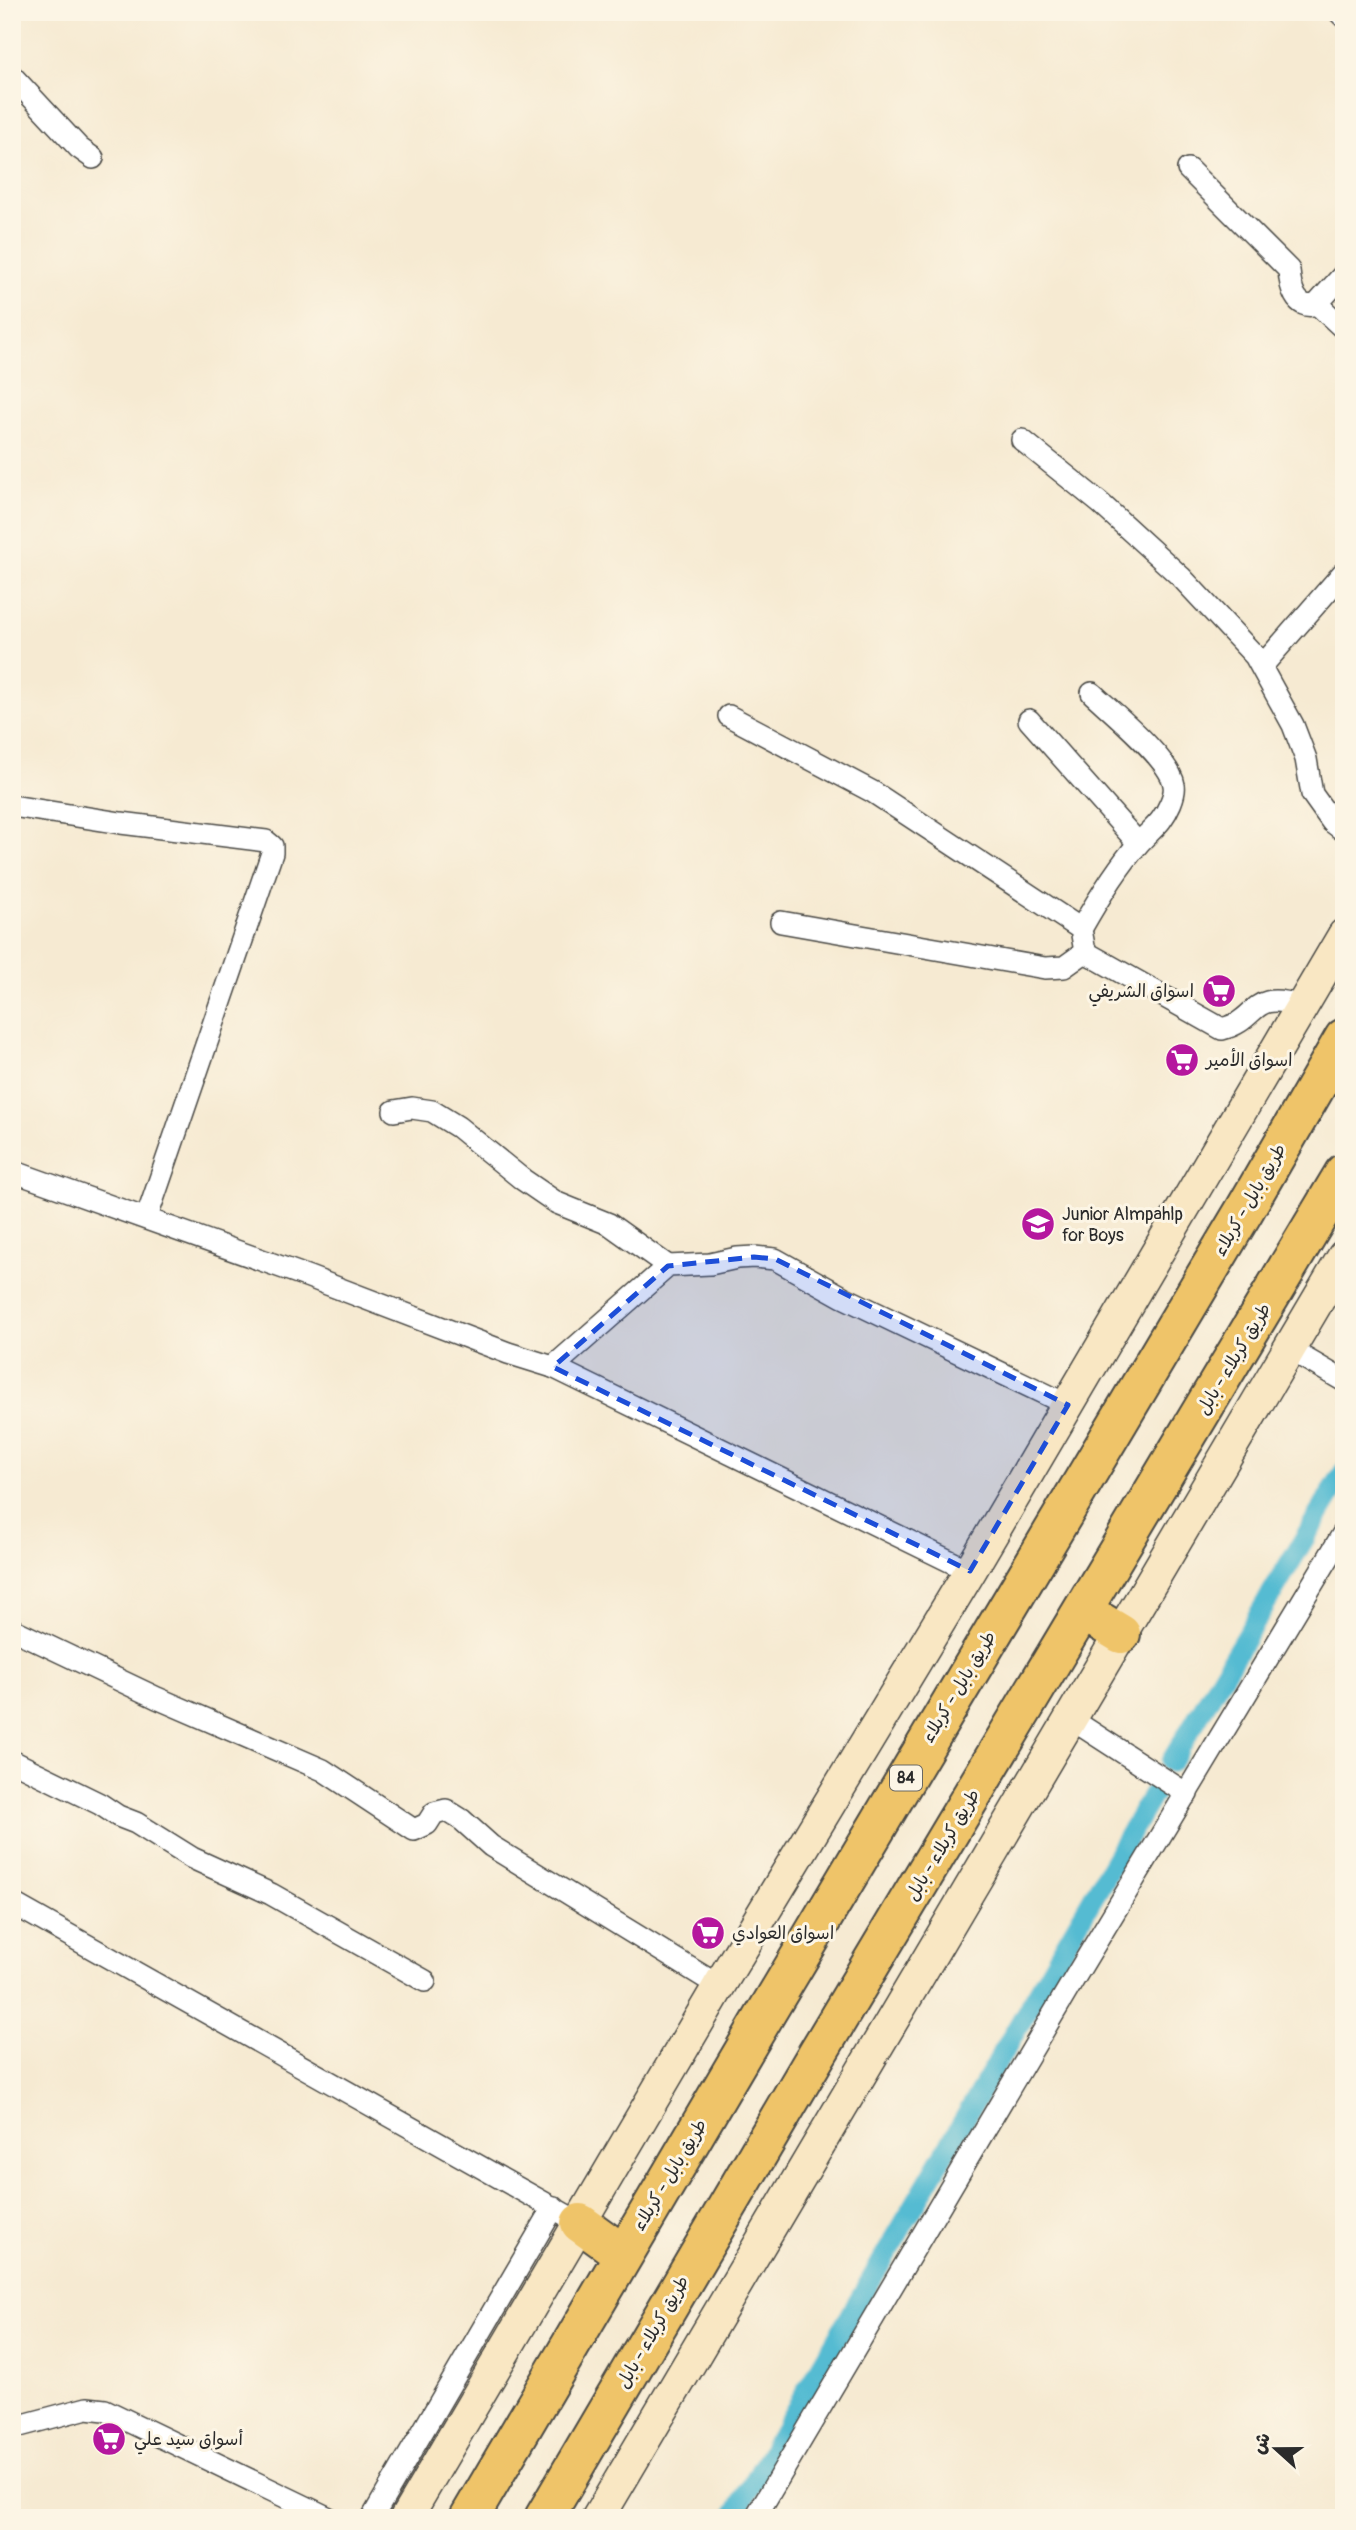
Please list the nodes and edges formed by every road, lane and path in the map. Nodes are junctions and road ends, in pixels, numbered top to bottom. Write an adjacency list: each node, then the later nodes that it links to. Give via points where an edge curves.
1 (1339, 12): 2 (street)
2 (1344, 17)
3 (12, 76): 4 (street)
4 (93, 158)
5 (1188, 169): 7 (street, via 1289,270 1291,288 1301,303)
6 (1344, 274): 7 (street)
7 (1317, 304): 8 (street)
8 (1344, 329)
9 (1022, 440): 11 (street, via 1181,577)
10 (1344, 572): 11 (street)
11 (1262, 666): 16 (street, via 1293,725 1306,759 1312,794)
12 (1092, 692): 17 (street, via 1147,745 1175,786 1161,821)
13 (729, 716): 19 (street, via 873,792)
14 (1029, 720): 17 (street)
15 (12, 806): 27 (street, via 266,841 272,846)
16 (1344, 831)
17 (1138, 843): 19 (street)
18 (781, 922): 21 (street, via 1045,968 1064,967)
19 (1081, 929): 21 (street)
20 (1344, 935): 22 (main road)
21 (1085, 953): 22 (street, via 1222,1029 1235,1026 1261,1003 1282,1000)
22 (1300, 1006): 33 (main road)
23 (1344, 1038): 46 (highway, طريق بابل - كربلاء / 84)
24 (394, 1111): 29 (street, via 432,1111 557,1203 609,1224)
25 (12, 1171): 27 (street)
26 (1344, 1173): 36 (highway, طريق كربلاء - بابل)
27 (147, 1217): 31 (street)
28 (1344, 1256): 30 (main road)
29 (668, 1266): 31 (street); 33 (street, via 775,1259 843,1297)
30 (1289, 1349): 32 (street); 38 (main road)
31 (553, 1367): 35 (street)
32 (1344, 1381)
33 (1068, 1405): 35 (main road)
34 (1344, 1532): 41 (street)
35 (970, 1571): 44 (main road)
36 (1083, 1611): 38 (highway); 52 (highway, طريق كربلاء - بابل)
37 (12, 1629): 44 (street, via 157,1699 323,1769 414,1830 427,1824 434,1813 446,1810 491,1846)
38 (1121, 1634): 39 (main road)
39 (1071, 1719): 41 (street); 53 (main road)
40 (12, 1761): 43 (street, via 100,1804 192,1858 279,1899)
41 (1187, 1794): 54 (street)
42 (12, 1903): 45 (street)
43 (425, 1981)
44 (719, 1986): 45 (main road)
45 (567, 2215): 46 (highway); 49 (street); 50 (main road)
46 (623, 2254): 51 (highway, طريق بابل - كربلاء / 84)
47 (12, 2428): 48 (street, via 87,2409 105,2410)
48 (329, 2518)
49 (372, 2518)
50 (406, 2518)
51 (468, 2518)
52 (544, 2518)
53 (598, 2518)
54 (755, 2518)

